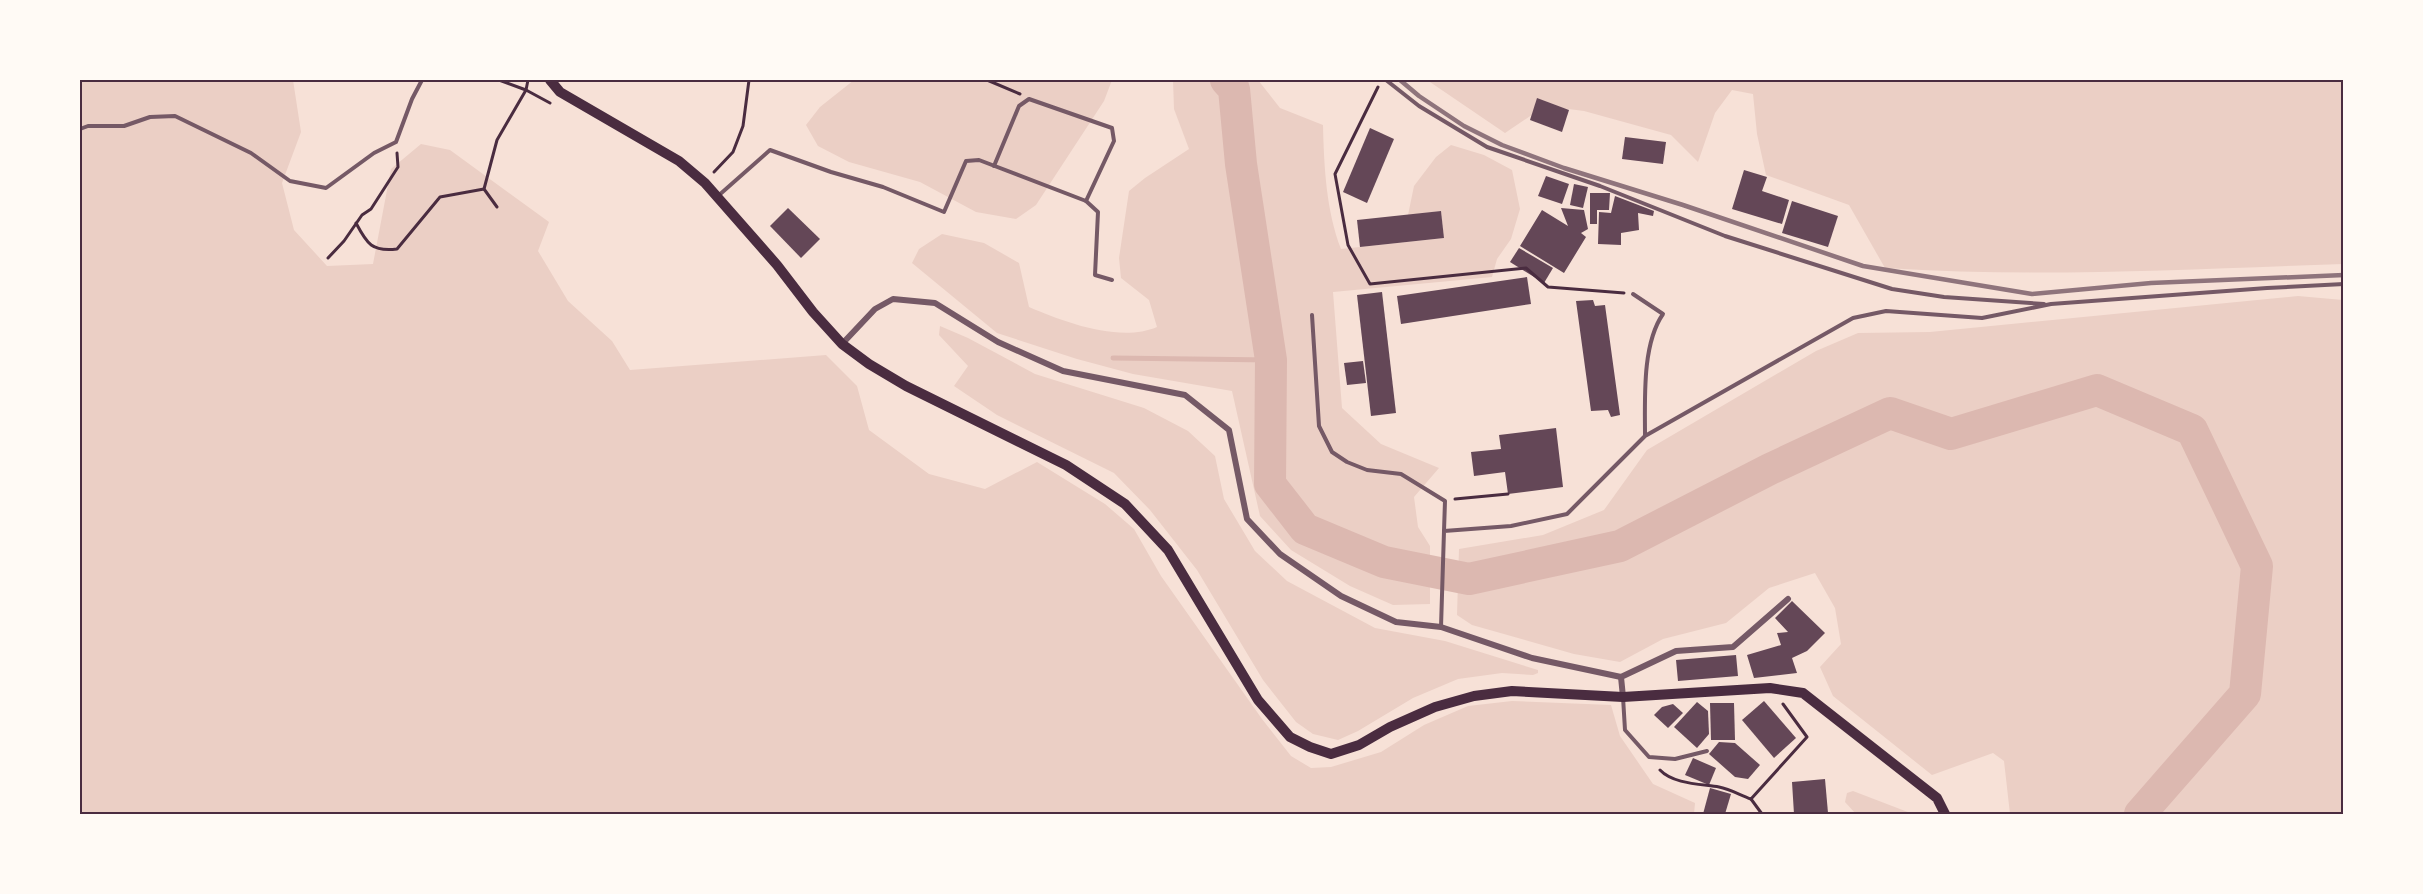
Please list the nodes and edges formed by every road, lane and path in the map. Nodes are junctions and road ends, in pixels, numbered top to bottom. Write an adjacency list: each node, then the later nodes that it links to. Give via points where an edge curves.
1 (422, 80): 13 (lane)
2 (499, 80): 9 (path)
3 (528, 80): 9 (path)
4 (550, 80): 15 (main road, via 560,92 679,161)
5 (749, 80): 15 (path, via 743,126 733,152)
6 (987, 80): 10 (path)
7 (1381, 80): 24 (path, via 1335,174 1348,245 1370,284 1526,268 1548,287)
8 (1386, 80): 25 (lane, via 1419,106 1487,147 1600,186 1725,236 1892,289 1944,297)
9 (526, 90): 11 (path); 16 (path, via 497,140)
10 (1029, 99): 14 (lane, via 1018,106); 18 (lane, via 1112,128 1114,141)
11 (556, 106)
12 (80, 129): 13 (lane, via 175,116 251,153 290,181 326,188)
13 (396, 142): 20 (path, via 398,167 371,209)
14 (994, 166): 17 (lane, via 979,160 966,161 944,212 883,187 770,150); 18 (lane)
15 (705, 183): 17 (main road)
16 (484, 189): 19 (path); 20 (path, via 440,198 397,249 381,250 365,241)
17 (717, 197): 27 (main road)
18 (1086, 201): 22 (lane, via 1098,213 1095,275)
19 (497, 207)
20 (356, 223): 21 (path)
21 (328, 258)
22 (1112, 280)
23 (2343, 284): 25 (lane)
24 (1633, 294): 28 (lane, via 1663,314 1653,328 1645,387)
25 (2051, 304): 28 (lane, via 1982,318 1886,311 1853,318)
26 (1312, 315): 30 (lane, via 1319,426 1332,452 1367,470 1401,474)
27 (842, 344): 33 (street, via 875,309 892,299 935,303 998,342 1064,371 1185,395 1229,430 1247,519 1280,554 1341,596 1396,622); 36 (main road, via 906,386 1066,465 1125,504 1168,550 1258,700 1290,736 1310,747 1330,754 1359,745 1435,707 1474,696 1512,691)
28 (1645, 436): 31 (lane, via 1567,514 1511,526)
29 (1508, 494): 30 (path)
30 (1445, 501): 31 (lane)
31 (1444, 531): 33 (lane)
32 (1788, 599): 34 (street, via 1733,647 1676,651)
33 (1440, 627): 34 (street, via 1532,658)
34 (1621, 677): 36 (street)
35 (1770, 688): 36 (main road); 39 (path, via 1808,737); 41 (main road, via 1803,693 1824,708 1937,798)
36 (1623, 697): 38 (lane, via 1625,730)
37 (1707, 751): 38 (lane, via 1675,759)
38 (1649, 757): 39 (path, via 1666,776 1720,787)
39 (1751, 799): 40 (path)
40 (1762, 814)
41 (1945, 814)

